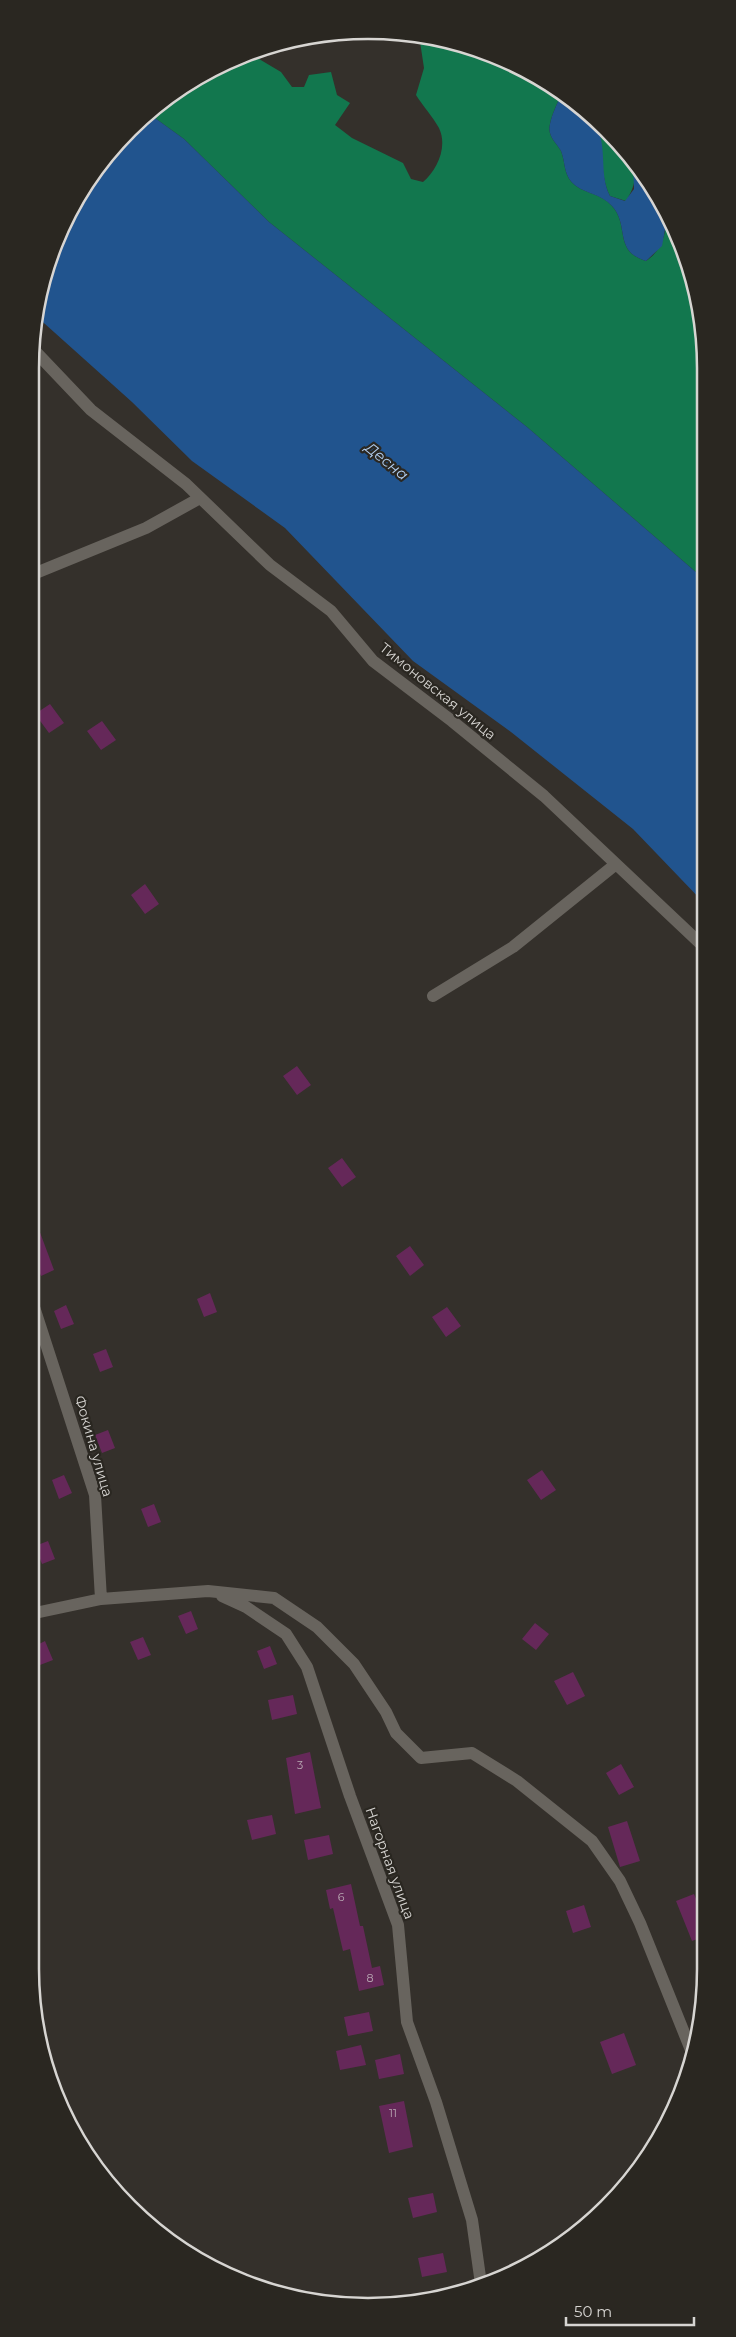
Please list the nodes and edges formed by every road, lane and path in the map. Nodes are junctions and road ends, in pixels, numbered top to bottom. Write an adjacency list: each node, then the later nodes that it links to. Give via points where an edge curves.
1 (39, 355): 2 (street, Тимоновская улица, via 91,410)
2 (200, 498): 3 (street, via 146,528); 4 (street, Тимоновская улица, via 270,565 331,611 373,661 544,796)
3 (39, 572)
4 (616, 864): 5 (street, Тимоновская улица); 6 (street, via 513,946)
5 (697, 940)
6 (433, 996)
7 (39, 1322): 9 (street, Фокина улица, via 95,1495)
8 (208, 1591): 9 (street); 11 (street, via 274,1598 317,1628 354,1664 396,1733 422,1758 472,1753 517,1781 592,1841 620,1881); 12 (street, Нагорная улица, via 246,1607 286,1634 307,1667 398,1925 407,2022 436,2102 472,2220)
9 (101, 1599): 10 (street)
10 (39, 1612)
11 (689, 2042)
12 (480, 2279)

